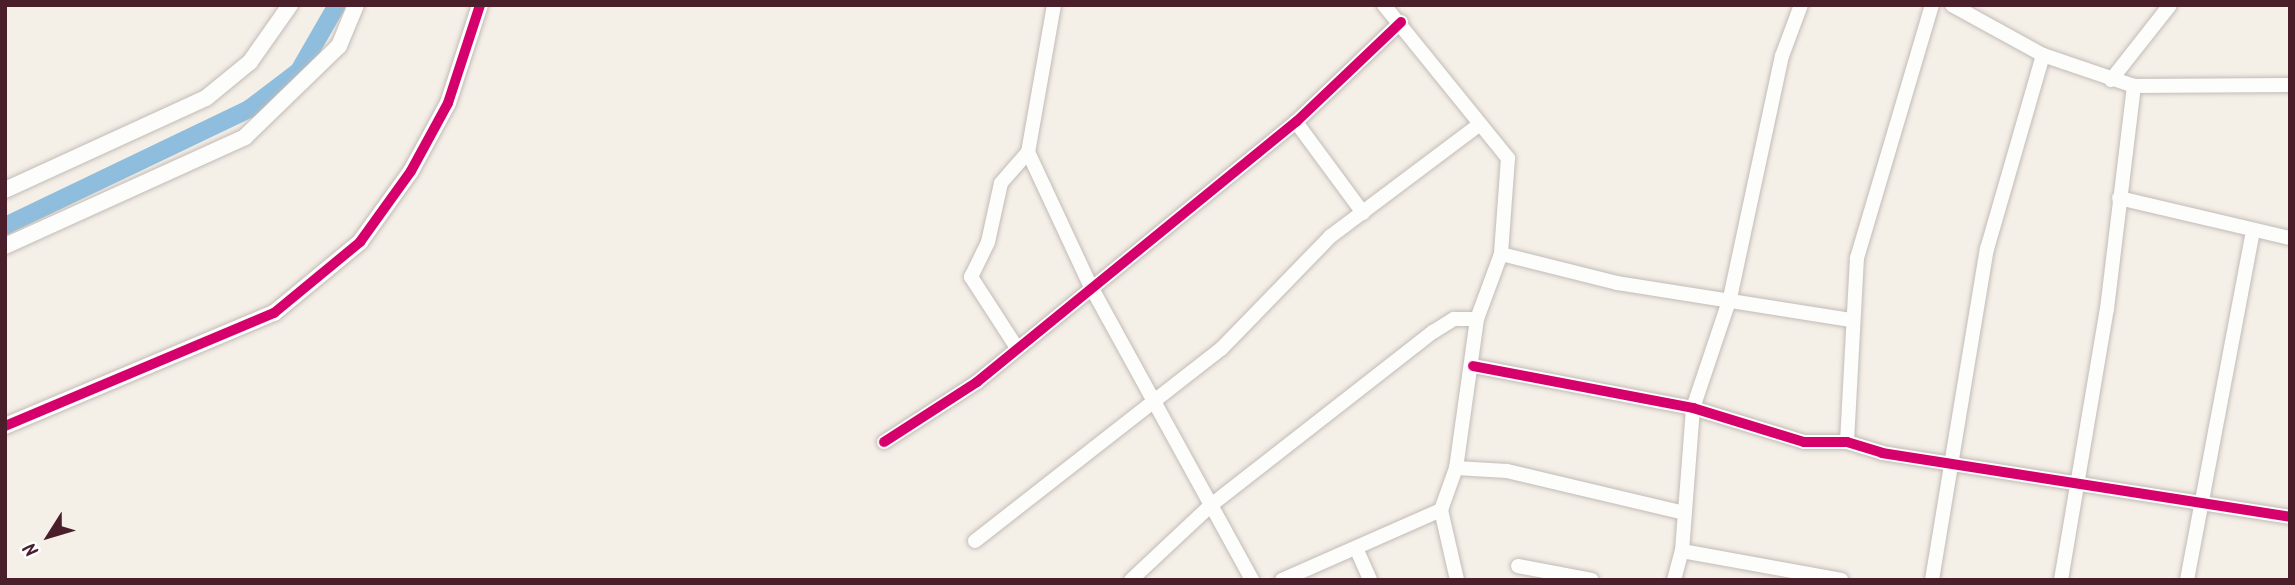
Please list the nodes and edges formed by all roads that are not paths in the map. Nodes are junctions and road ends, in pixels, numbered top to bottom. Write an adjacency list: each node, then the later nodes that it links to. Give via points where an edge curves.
1 (290, 5): 19 (street, via 250,62 206,98)
2 (356, 5): 24 (street, via 338,46 245,137)
3 (480, 5): 34 (street, via 448,103 411,171 360,242 274,313)
4 (1055, 5): 18 (street)
5 (1384, 5): 11 (street)
6 (1801, 5): 27 (street, via 1782,56)
7 (1932, 5): 29 (street, via 1857,258)
8 (1952, 5): 10 (street)
9 (2170, 5): 13 (street)
10 (1973, 10): 12 (street)
11 (1401, 22): 16 (street); 17 (street)
12 (2043, 55): 13 (street); 37 (street, via 1987,249)
13 (2111, 80): 15 (street)
14 (2290, 85): 15 (street)
15 (2134, 86): 20 (street)
16 (1296, 122): 21 (street); 26 (street)
17 (1479, 125): 21 (street); 25 (street, via 1508,158)
18 (1028, 152): 26 (street); 30 (street, via 1002,183 988,242 971,277)
19 (5, 190)
20 (2119, 198): 22 (street); 39 (street)
21 (1363, 213): 32 (street)
22 (2253, 230): 23 (street); 40 (street)
23 (2290, 238)
24 (5, 246)
25 (1501, 254): 27 (street, via 1617,283); 28 (street)
26 (1090, 285): 30 (street); 32 (street)
27 (1730, 298): 29 (street); 33 (street)
28 (1477, 319): 31 (street); 41 (street, via 1454,319 1433,332)
29 (1850, 320): 36 (street)
30 (1017, 348): 35 (street)
31 (1473, 366): 33 (street); 38 (street)
32 (1158, 400): 41 (street); 45 (street)
33 (1693, 408): 36 (street, via 1804,442); 43 (street)
34 (5, 426)
35 (884, 442)
36 (1847, 442): 37 (street)
37 (1951, 461): 39 (street); 57 (street)
38 (1457, 468): 42 (street); 43 (street, via 1507,471)
39 (2076, 484): 40 (street); 58 (street)
40 (2202, 503): 44 (street); 59 (street)
41 (1210, 506): 49 (street); 50 (street)
42 (1441, 510): 46 (street); 53 (street)
43 (1684, 513): 47 (street)
44 (2290, 517)
45 (975, 541)
46 (1356, 548): 51 (street); 52 (street)
47 (1682, 551): 55 (street); 56 (street)
48 (1518, 566): 54 (street)
49 (1131, 580)
50 (1252, 580)
51 (1282, 580)
52 (1370, 580)
53 (1457, 580)
54 (1592, 580)
55 (1674, 580)
56 (1841, 580)
57 (1931, 580)
58 (2061, 580)
59 (2187, 580)

